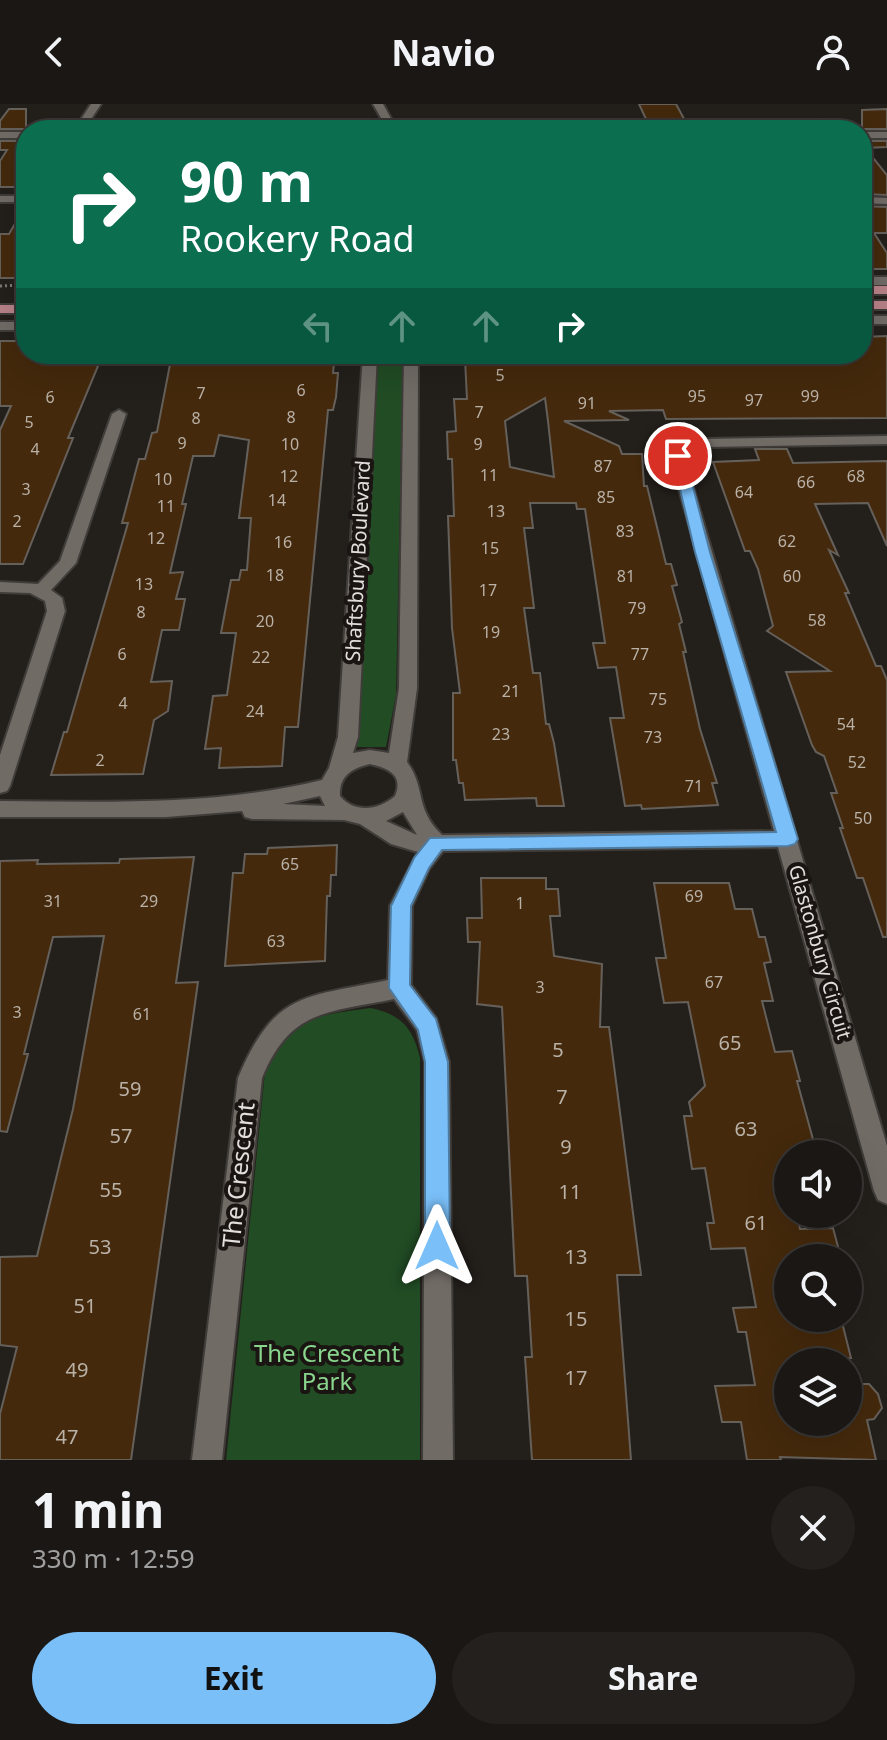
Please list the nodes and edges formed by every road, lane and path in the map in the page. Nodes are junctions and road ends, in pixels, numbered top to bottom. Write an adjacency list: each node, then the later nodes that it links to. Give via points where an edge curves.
1 (96, 104): 3 (street)
2 (610, 106): 6 (street)
3 (88, 117): 4 (street); 5 (street)
4 (86, 120)
5 (88, 120)
6 (615, 120)
7 (369, 364): 14 (street, Shaftsbury Boulevard, via 348,737)
8 (411, 364): 13 (street, via 408,688)
9 (119, 414): 12 (street, via 68,563)
10 (887, 440): 20 (street, Glastonbury Circuit, via 703,443 678,456)
11 (0, 587): 12 (street)
12 (41, 591): 15 (street, via 56,602 55,618)
13 (397, 764): 14 (street, via 370,757 353,760); 16 (street, via 409,779)
14 (334, 777): 17 (street, via 303,794); 19 (street, via 333,802)
15 (0, 786)
16 (409, 790): 19 (street, via 392,810); 21 (street, via 416,818)
17 (229, 807): 18 (street); 19 (street)
18 (0, 809)
19 (356, 814): 21 (street, via 406,843)
20 (788, 839): 21 (street); 23 (street, Glastonbury Circuit)
21 (437, 843): 22 (street, via 401,906)
22 (399, 988): 24 (street, The Crescent, via 300,1009 273,1030 259,1051 250,1078); 25 (street, via 428,1026 437,1062)
23 (887, 1191)
24 (207, 1460)
25 (438, 1460)

